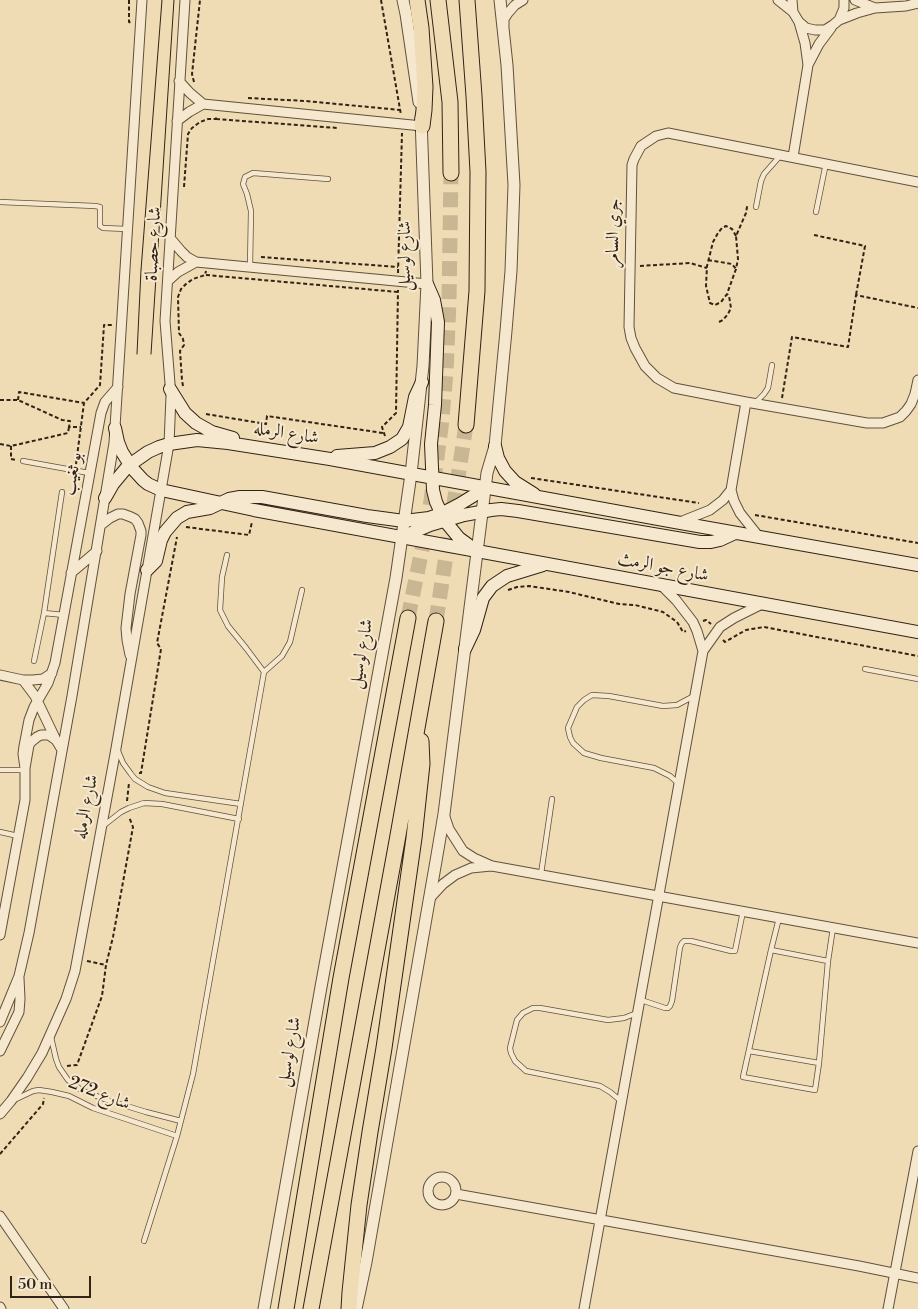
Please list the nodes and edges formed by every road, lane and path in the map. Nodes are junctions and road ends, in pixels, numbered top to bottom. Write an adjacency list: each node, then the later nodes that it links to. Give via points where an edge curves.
1 (142, 0): 43 (street, شارع حصباة)
2 (184, 0): 24 (street, شارع حصباة)
3 (200, 0): 25 (path, via 192,74)
4 (382, 0): 28 (path)
5 (403, 0): 32 (street, شارع لوسيل)
6 (417, 0): 32 (highway, via 424,77)
7 (438, 0): 37 (highway, via 450,102)
8 (467, 0): 22 (highway)
9 (474, 0): 22 (highway)
10 (500, 0): 21 (street)
11 (523, 0): 21 (street, via 514,5 504,19)
12 (778, 0): 18 (street)
13 (792, 0): 18 (street)
14 (844, 0): 20 (street, via 844,8)
15 (855, 0): 17 (street)
16 (918, 3): 17 (street)
17 (876, 8): 20 (street)
18 (793, 12): 19 (street)
19 (799, 22): 20 (street, via 815,30 825,30); 23 (street)
20 (836, 23): 23 (street, via 818,44)
21 (504, 32): 85 (street, via 514,185 509,296)
22 (470, 41): 76 (highway, via 478,172 478,291)
23 (808, 65): 35 (street)
24 (179, 80): 27 (street); 30 (street, شارع حصباة)
25 (194, 85)
26 (247, 98): 28 (path)
27 (204, 104): 30 (street); 31 (street)
28 (400, 110): 31 (path)
29 (216, 119): 33 (path)
30 (177, 122): 46 (street, شارع حصباة)
31 (402, 124): 32 (street); 52 (path)
32 (422, 126): 58 (street, شارع لوسيل)
33 (343, 129)
34 (781, 155): 35 (street, جري السامر); 41 (lane, via 764,174); 50 (street, جري السامر, via 668,133 646,142 632,165)
35 (793, 157): 36 (street, جري السامر)
36 (826, 164): 39 (street, جري السامر); 42 (lane)
37 (450, 174)
38 (328, 179): 47 (lane, via 253,173 245,177 243,184 250,211)
39 (918, 182)
40 (0, 202): 43 (lane, via 100,207 100,226)
41 (756, 207): 45 (path, via 747,207)
42 (816, 212)
43 (127, 229): 64 (street, شارع حصباة)
44 (814, 235): 61 (path, via 865,246)
45 (736, 236): 48 (path, via 732,229 722,228 713,242); 54 (path)
46 (170, 238): 49 (street); 56 (street, شارع حصباة)
47 (251, 256): 51 (lane); 52 (path)
48 (708, 260): 53 (path); 54 (path, via 732,264)
49 (196, 262): 51 (street); 56 (street)
50 (630, 266): 53 (path, via 690,263); 73 (street, جري السامر, via 631,338 651,373 674,388)
51 (250, 267): 57 (street)
52 (398, 267): 57 (path)
53 (707, 268): 60 (path, via 706,286 710,303 721,302)
54 (736, 269): 60 (path)
55 (205, 275): 59 (path)
56 (168, 281): 69 (street, شارع حصباة, via 166,321)
57 (398, 281): 58 (street); 59 (path)
58 (426, 284): 67 (street, شارع لوسيل); 93 (main road, via 434,300 438,322)
59 (398, 292): 80 (path, via 396,414 382,427)
60 (727, 294): 63 (path, via 731,308)
61 (856, 296): 62 (path); 74 (path, via 848,348 792,336)
62 (918, 308)
63 (719, 322)
64 (122, 325): 68 (street, شارع حصباة); 72 (path, via 104,325 100,386)
65 (772, 365): 73 (lane, via 768,388)
66 (918, 380): 74 (street, جري السامر, via 906,411 900,417 883,423)
67 (422, 382): 86 (main road, via 415,397 409,427 402,439); 92 (street, شارع لوسيل)
68 (118, 387): 79 (street, شارع حصباة); 91 (street, بو ثغيب, via 101,412)
69 (170, 389): 82 (street, شارع حصباة); 84 (main road, via 185,413 196,423)
70 (0, 400): 71 (path)
71 (18, 400): 72 (path, via 19,392); 78 (path, via 70,421)
72 (84, 403): 77 (path)
73 (750, 403): 74 (street, جري السامر); 96 (street)
74 (781, 408)
75 (205, 414): 80 (path, via 266,424 267,416)
76 (466, 425)
77 (81, 426): 78 (path); 90 (path)
78 (69, 427): 83 (path, via 68,433)
79 (115, 428): 89 (main road, via 122,452); 98 (street, شارع الرمله)
80 (383, 433): 86 (path)
81 (0, 444): 83 (path)
82 (169, 444): 84 (main road, شارع الرمله, via 197,440); 89 (main road, شارع الرمله); 95 (street, شارع حصباة)
83 (11, 446): 88 (path, via 11,459)
84 (246, 446): 87 (main road, شارع الرمله)
85 (495, 446): 94 (street); 99 (main road, via 505,471 515,482)
86 (390, 447): 87 (main road, via 375,453 341,455)
87 (330, 459): 92 (main road, شارع الرمله)
88 (23, 461): 90 (lane)
89 (130, 464): 95 (main road, via 143,480); 98 (main road, شارع الرمله)
90 (75, 470): 91 (lane)
91 (89, 472): 117 (street, بو ثغيب)
92 (411, 474): 93 (main road); 104 (street, شارع لوسيل)
93 (432, 478): 94 (main road); 103 (main road)
94 (486, 488): 99 (main road); 102 (street); 103 (main road)
95 (162, 490): 100 (main road); 116 (street, شارع الرمله)
96 (731, 490): 105 (street, via 710,510); 110 (street, via 740,513)
97 (62, 492): 122 (lane)
98 (105, 498): 106 (street, شارع الرمله)
99 (541, 498): 105 (main road)
100 (219, 503): 101 (main road); 104 (main road, via 240,497 262,497); 116 (main road, via 177,518 165,532 156,561)
101 (254, 510): 107 (path, via 249,535); 109 (main road)
102 (483, 511): 103 (main road); 108 (main road, via 518,511 700,542 720,540); 112 (street)
103 (443, 517): 104 (main road); 109 (main road); 112 (main road, via 460,538)
104 (404, 521): 109 (street, شارع لوسيل)
105 (678, 523): 108 (main road)
106 (101, 525): 111 (street, شارع الرمله); 132 (street, via 123,514 140,526 126,628)
107 (183, 527)
108 (735, 533): 110 (main road)
109 (402, 537): 112 (main road, شارع جو الرمث); 192 (street, شارع لوسيل)
110 (759, 537): 115 (main road)
111 (96, 551): 117 (street); 145 (street, شارع الرمله)
112 (478, 551): 114 (main road, شارع جو الرمث); 129 (street)
113 (227, 555): 135 (lane, via 220,610 228,626)
114 (546, 564): 118 (main road, شارع جو الرمث); 129 (main road, via 507,576 492,586 483,598)
115 (918, 565)
116 (147, 570): 132 (street, شارع الرمله)
117 (71, 573): 123 (street, بو ثغيب)
118 (662, 586): 121 (main road, شارع جو الرمث); 130 (street, via 693,622)
119 (302, 590): 135 (lane, via 290,642 282,656)
120 (506, 591): 126 (path, via 529,586 635,605 664,612)
121 (762, 604): 127 (main road, شارع جو الرمث); 130 (street, via 720,627)
122 (44, 614): 123 (lane); 133 (lane)
123 (64, 615): 136 (street, بو ثغيب)
124 (408, 618): 193 (highway)
125 (436, 621): 142 (highway)
126 (683, 632)
127 (916, 633)
128 (725, 642): 131 (path, via 746,630 764,627)
129 (465, 649): 151 (street)
130 (702, 651): 140 (street)
131 (918, 656)
132 (131, 657): 144 (street, شارع الرمله)
133 (34, 661)
134 (866, 668): 138 (lane)
135 (264, 672): 150 (lane)
136 (52, 673): 139 (street, via 39,680); 141 (street, بو ثغيب)
137 (0, 675): 139 (street)
138 (918, 678)
139 (23, 680): 141 (street)
140 (694, 696): 148 (street); 148 (lane, via 677,705 663,706 592,695 577,707 568,728 573,743 584,753 654,768)
141 (38, 701): 143 (street); 146 (street, بو ثغيب, via 26,730 23,754)
142 (418, 720): 194 (highway); 195 (highway, via 422,764 414,838 361,1196)
143 (56, 740): 145 (street); 146 (street, بو ثغيب, via 45,735 33,739)
144 (116, 747): 150 (lane, via 135,779 148,787); 153 (street, شارع الرمله)
145 (62, 750): 169 (street, شارع الرمله)
146 (26, 769): 147 (lane); 155 (street, بو ثغيب, via 25,800)
147 (0, 770)
148 (678, 784): 158 (street)
149 (552, 799): 157 (lane)
150 (241, 804): 152 (lane)
151 (444, 814): 156 (street, via 463,851); 159 (street)
152 (238, 820): 153 (lane, via 144,803 121,812); 181 (lane, via 193,1074)
153 (101, 828): 166 (street, شارع الرمله)
154 (0, 832): 155 (lane)
155 (18, 836): 163 (street, بو ثغيب)
156 (492, 866): 157 (street); 159 (street, via 471,868 456,875)
157 (541, 875): 158 (street)
158 (658, 896): 160 (street); 170 (street)
159 (430, 898): 196 (street)
160 (744, 911): 161 (street); 170 (lane, via 735,951 691,941 680,945 668,1008)
161 (779, 918): 162 (street); 165 (lane)
162 (833, 928): 164 (street); 167 (lane)
163 (0, 935)
164 (918, 943)
165 (771, 950): 167 (lane); 175 (lane)
166 (77, 959): 168 (path); 173 (street, شارع الرمله, via 66,999)
167 (828, 961): 176 (lane)
168 (106, 965)
169 (19, 976): 172 (street, شارع الرمله); 174 (street, via 18,1017)
170 (639, 1000): 171 (street)
171 (637, 1013): 179 (street); 179 (lane, via 608,1020 533,1008 517,1020 510,1048 515,1061 526,1071 600,1086)
172 (0, 1022)
173 (51, 1035): 178 (street, شارع الرمله); 181 (lane, شارع 272, via 59,1067 81,1090)
174 (0, 1051)
175 (749, 1051): 176 (lane); 176 (lane, via 743,1077 815,1090)
176 (819, 1063)
177 (45, 1091): 178 (lane, شارع 272, via 33,1091); 182 (lane, شارع 272, via 69,1096 93,1108); 184 (path, via 43,1104)
178 (11, 1101): 180 (street, شارع الرمله)
179 (621, 1102): 187 (street)
180 (0, 1114)
181 (181, 1120): 182 (lane)
182 (177, 1136): 188 (lane)
183 (918, 1151): 189 (street)
184 (0, 1154)
185 (456, 1194): 187 (street)
186 (0, 1216): 191 (street)
187 (600, 1220): 189 (street); 197 (street)
188 (144, 1241)
189 (896, 1274): 190 (street); 198 (street)
190 (918, 1278)
191 (64, 1309)
192 (264, 1309)
193 (286, 1309)
194 (311, 1309)
195 (349, 1309)
196 (356, 1309)
197 (584, 1309)
198 (888, 1309)

